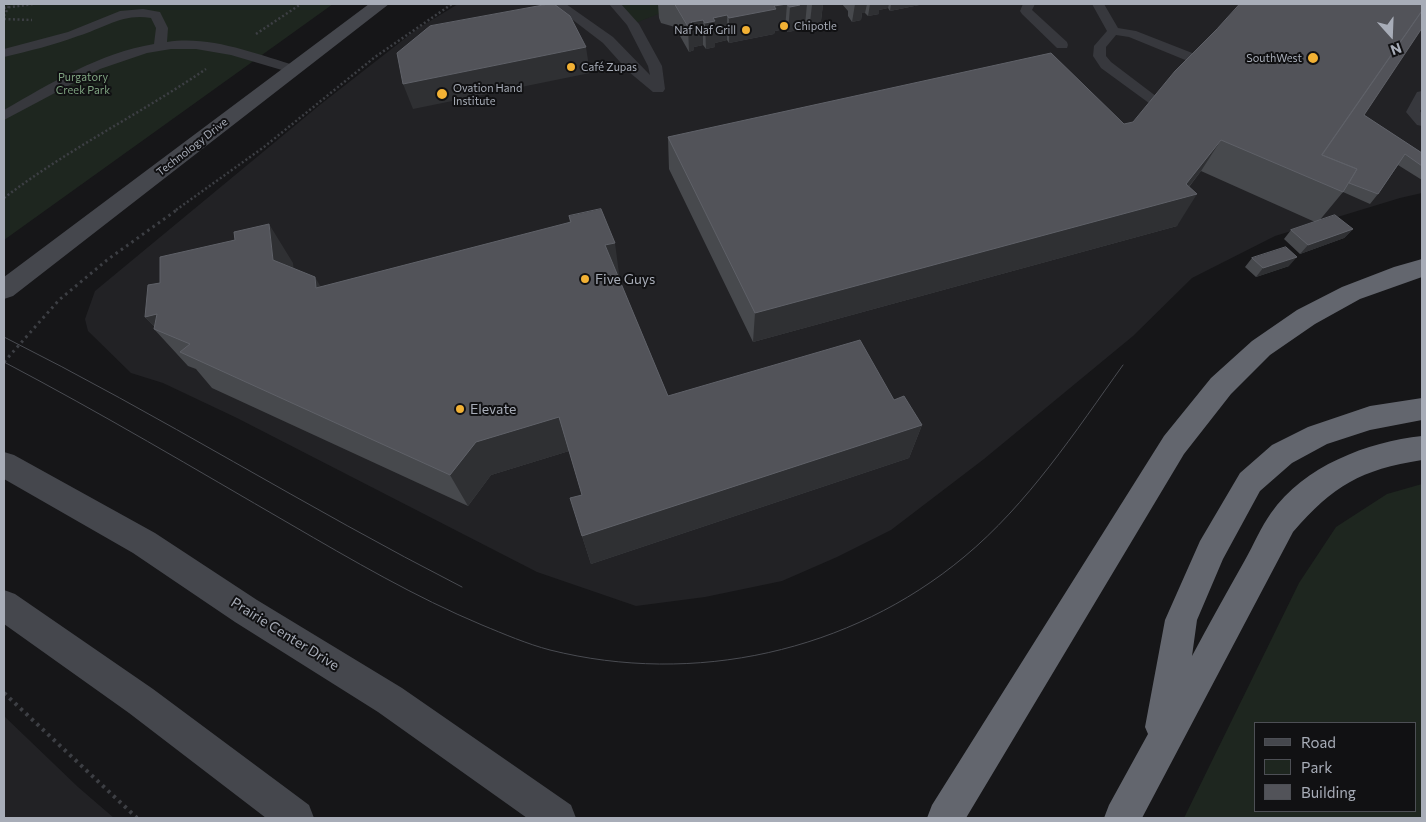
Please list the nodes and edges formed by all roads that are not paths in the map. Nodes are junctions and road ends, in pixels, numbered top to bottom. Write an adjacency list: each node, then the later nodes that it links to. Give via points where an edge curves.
1 (380, 4): 11 (main road, Technology Drive)
2 (558, 4): 3 (lane, via 608,40 634,69 658,89 652,59 633,24)
3 (615, 4)
4 (1030, 4): 7 (lane, via 1026,11)
5 (1098, 4): 6 (lane)
6 (1113, 31): 10 (lane, via 1132,34); 13 (lane, via 1100,46 1100,56)
7 (1062, 45)
8 (160, 47): 9 (lane, via 162,28 156,15 137,11 115,15 90,28 39,46); 11 (lane, via 194,45 231,51); 14 (lane, via 116,58 64,82)
9 (4, 53)
10 (1200, 61)
11 (292, 69): 17 (main road, Technology Drive)
12 (1422, 95): 15 (lane, via 1413,112)
13 (1158, 103)
14 (4, 116)
15 (1422, 122)
16 (1422, 268): 25 (highway, via 1351,293 1306,317 1261,348 1221,386 1174,445)
17 (4, 290)
18 (1422, 409): 22 (highway, via 1370,418 1318,435 1282,454 1250,482 1211,551 1181,620)
19 (1422, 448): 22 (highway, via 1393,452 1356,465 1318,485 1282,522)
20 (4, 464): 24 (main road, Prairie Center Drive, via 144,543 390,700)
21 (4, 606): 23 (main road, via 141,701)
22 (1159, 750): 26 (highway)
23 (296, 818)
24 (558, 818)
25 (946, 818)
26 (1122, 818)

